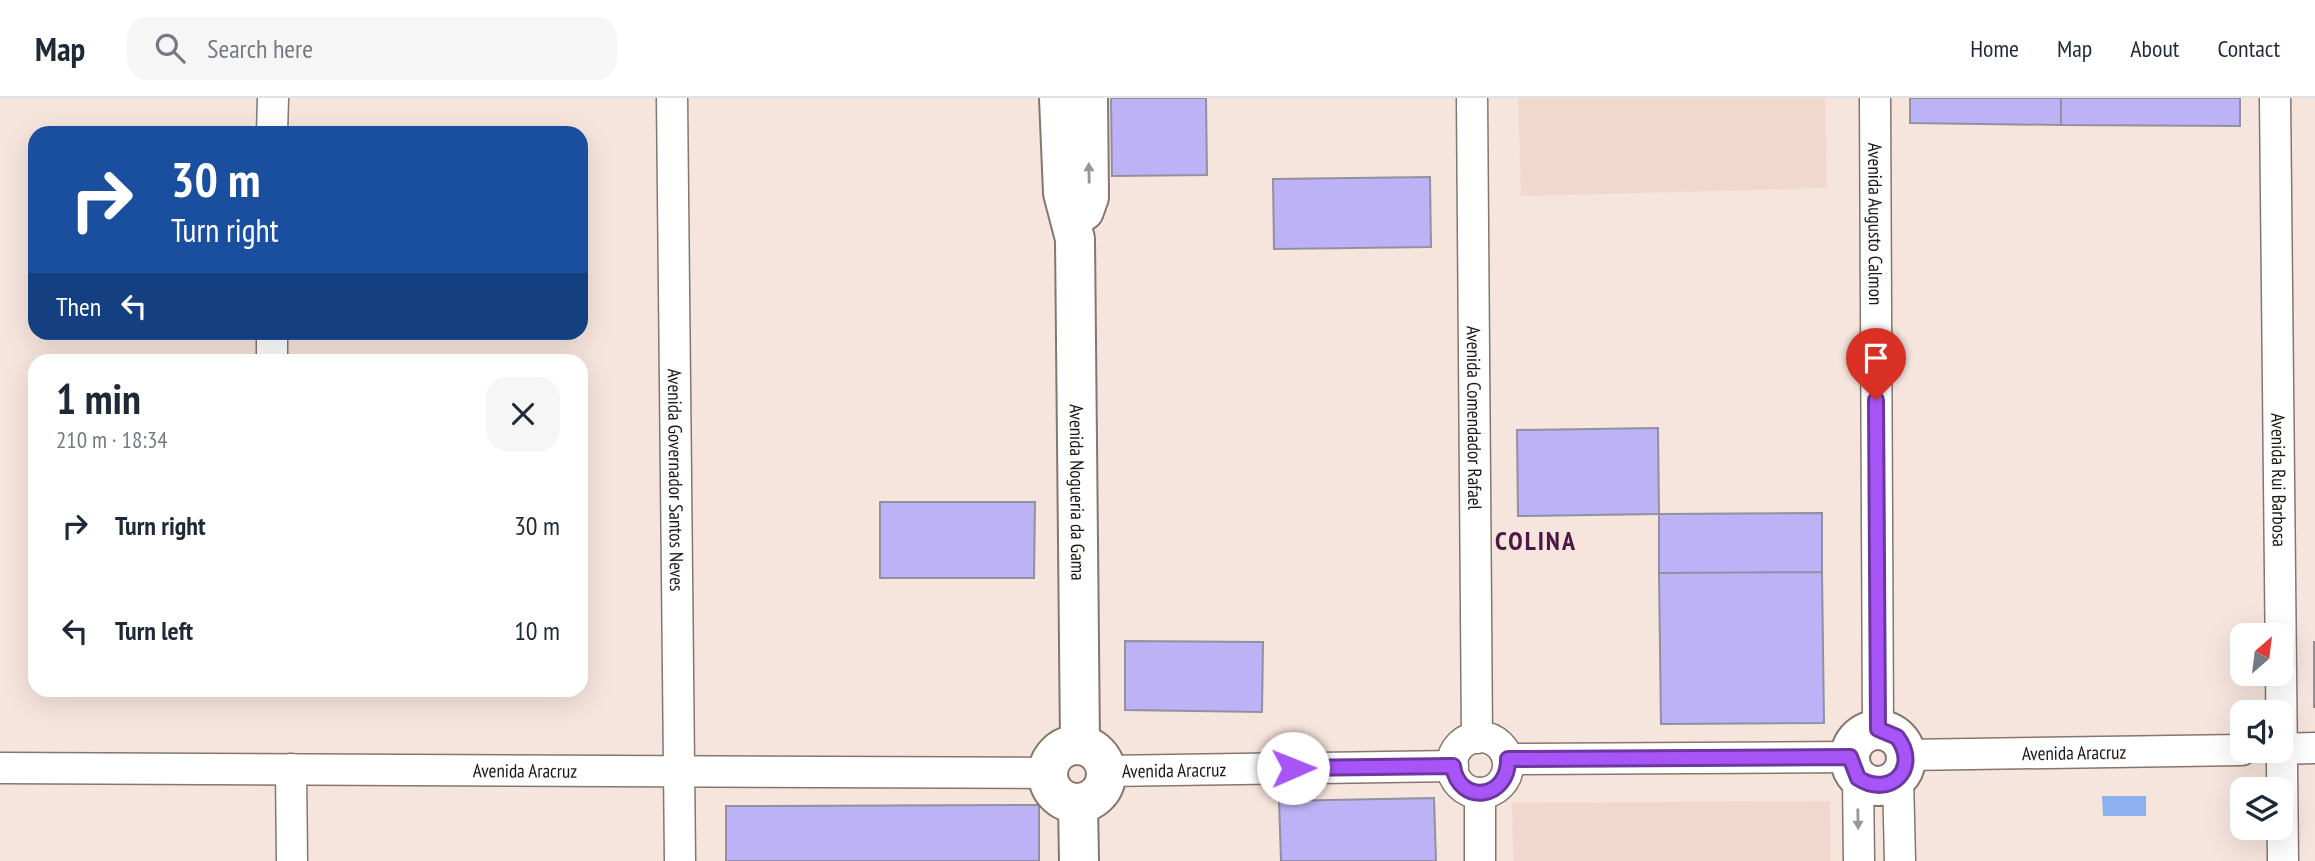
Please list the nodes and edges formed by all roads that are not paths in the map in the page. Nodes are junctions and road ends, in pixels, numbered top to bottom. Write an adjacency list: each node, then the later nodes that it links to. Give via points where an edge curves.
1 (272, 98): 8 (street)
2 (672, 98): 24 (street, Avenida Governador Santos Neves)
3 (1059, 98): 9 (main road, Avenida Nogueria da Gama, via 1063,193)
4 (1088, 98): 9 (main road, Avenida Nogueria da Gama, one-way to 4, via 1089,197)
5 (1472, 98): 12 (street, Avenida Comendador Rafael)
6 (1875, 98): 11 (street, Avenida Augusto Calmon)
7 (2274, 98): 10 (street, Avenida Rui Barbosa)
8 (272, 126)
9 (1075, 239): 16 (main road, Avenida Nogueria da Gama)
10 (2280, 700)
11 (1878, 729): 20 (main road, via 1897,737); 21 (main road, via 1858,737)
12 (1478, 738): 17 (street, via 1493,741); 19 (street, via 1462,744)
13 (2315, 748): 14 (street)
14 (2293, 749)
15 (2230, 751): 20 (street, Avenida Aracruz)
16 (1093, 758): 19 (street, Avenida Aracruz); 25 (main road, via 1062,750); 27 (main road, via 1102,789)
17 (1508, 759): 21 (street); 26 (street, via 1502,783)
18 (2281, 763): 34 (street, Avenida Rui Barbosa)
19 (1453, 766): 26 (street, via 1458,782)
20 (1902, 766): 21 (main road, via 1878,786); 33 (street)
21 (1854, 767): 32 (street, one-way to 32)
22 (0, 768): 23 (street, Avenida Aracruz)
23 (290, 769): 24 (street, Avenida Aracruz); 28 (street)
24 (679, 771): 25 (street, Avenida Aracruz); 29 (street, Avenida Governador Santos Neves)
25 (1048, 773): 27 (main road, via 1054,790)
26 (1479, 793): 31 (street)
27 (1078, 803): 30 (main road)
28 (292, 861)
29 (680, 861)
30 (1079, 861)
31 (1480, 861)
32 (1859, 861)
33 (1899, 861)
34 (2283, 861)

